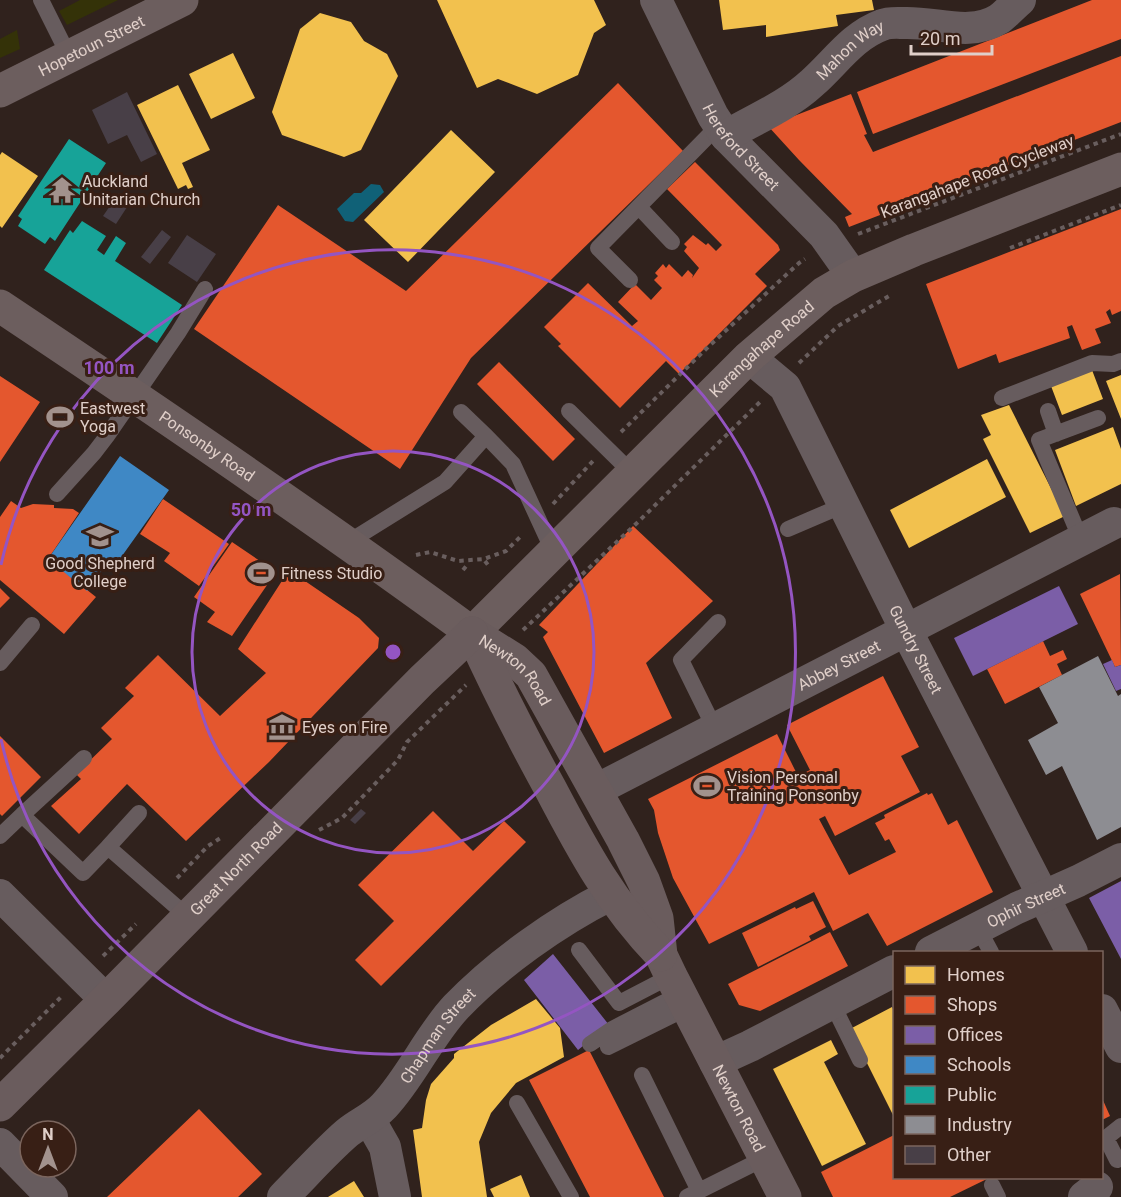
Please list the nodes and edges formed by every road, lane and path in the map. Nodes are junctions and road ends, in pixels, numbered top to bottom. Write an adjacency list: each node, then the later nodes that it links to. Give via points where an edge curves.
1 (41, 0): 5 (lane)
2 (182, 0): 5 (main road, Hopetoun Street)
3 (656, 0): 7 (street, Hereford Street)
4 (1020, 0): 7 (street, Mahon Way, via 999,19 977,28 938,24 879,26 857,38 812,83 784,104)
5 (69, 56): 6 (main road, Hopetoun Street)
6 (0, 91)
7 (723, 131): 10 (lane); 13 (street, Hereford Street, via 824,235)
8 (1121, 134): 11 (path, Karangahape Road Cycleway)
9 (1121, 170): 13 (main road, Karangahape Road)
10 (639, 207): 12 (lane); 14 (lane, via 598,248)
11 (853, 236)
12 (672, 242)
13 (853, 276): 17 (main road, Karangahape Road, via 797,314)
14 (630, 280)
15 (204, 289): 19 (lane)
16 (0, 306): 19 (main road, Ponsonby Road)
17 (749, 357): 27 (main road, Karangahape Road); 29 (street, Gundry Street, via 784,387)
18 (1121, 362): 20 (lane, via 1092,363)
19 (134, 395): 28 (lane, via 94,453); 33 (main road, Ponsonby Road)
20 (1002, 398)
21 (568, 411): 27 (lane)
22 (1048, 411): 25 (lane)
23 (461, 412): 26 (lane)
24 (1098, 418): 25 (lane)
25 (1056, 434): 32 (lane, via 1039,440)
26 (486, 436): 33 (lane, via 445,482); 34 (lane, via 513,464)
27 (632, 473): 34 (main road, Karangahape Road)
28 (57, 494)
29 (844, 505): 31 (lane); 39 (street, Gundry Street)
30 (1118, 518): 32 (street, Abbey Street)
31 (788, 529)
32 (1081, 540): 39 (street, Abbey Street)
33 (347, 543): 40 (main road, Ponsonby Road)
34 (553, 551): 40 (main road, Karangahape Road)
35 (468, 564): 36 (path)
36 (463, 570)
37 (718, 621): 42 (lane, via 681,660)
38 (32, 625): 41 (lane)
39 (906, 630): 42 (street, Abbey Street); 52 (street, Gundry Street)
40 (472, 633): 44 (main road, Newton Road, via 531,675); 51 (main road, Newton Road, via 504,703); 53 (main road, Great North Road)
41 (0, 663)
42 (715, 729): 44 (street, Abbey Street)
43 (84, 758): 46 (lane)
44 (596, 790): 59 (main road, Newton Road, via 644,882)
45 (139, 813): 48 (lane)
46 (22, 815): 47 (lane); 48 (lane, via 83,873)
47 (0, 836)
48 (108, 847): 53 (lane)
49 (1121, 859): 52 (street, Ophir Street)
50 (0, 895): 60 (street)
51 (610, 895): 59 (main road, Newton Road); 71 (street, Chapman Street, via 552,927 456,1007 387,1104)
52 (1043, 897): 54 (street, Ophir Street); 57 (street, Gundry Street)
53 (188, 917): 60 (main road, Great North Road)
54 (984, 940): 56 (street, Ophir Street)
55 (579, 950): 59 (lane, via 619,1003)
56 (935, 951)
57 (1071, 951)
58 (893, 972): 61 (street)
59 (675, 983): 64 (lane); 65 (lane); 67 (main road, Newton Road)
60 (106, 1000): 70 (main road, Great North Road)
61 (832, 1003): 66 (lane); 67 (street)
62 (1103, 1013): 63 (street)
63 (1119, 1041)
64 (590, 1044)
65 (608, 1047)
66 (860, 1060)
67 (715, 1062): 74 (main road, Newton Road)
68 (642, 1075): 76 (lane)
69 (517, 1104): 80 (lane)
70 (0, 1105)
71 (369, 1119): 78 (street, Chapman Street, via 346,1133); 79 (street, via 386,1147)
72 (1121, 1126): 75 (lane, via 1106,1138)
73 (0, 1144): 77 (street)
74 (765, 1158): 76 (lane); 81 (main road, Newton Road)
75 (1117, 1160)
76 (693, 1194)
77 (52, 1197)
78 (283, 1197)
79 (395, 1197)
80 (571, 1197)
81 (785, 1197)

